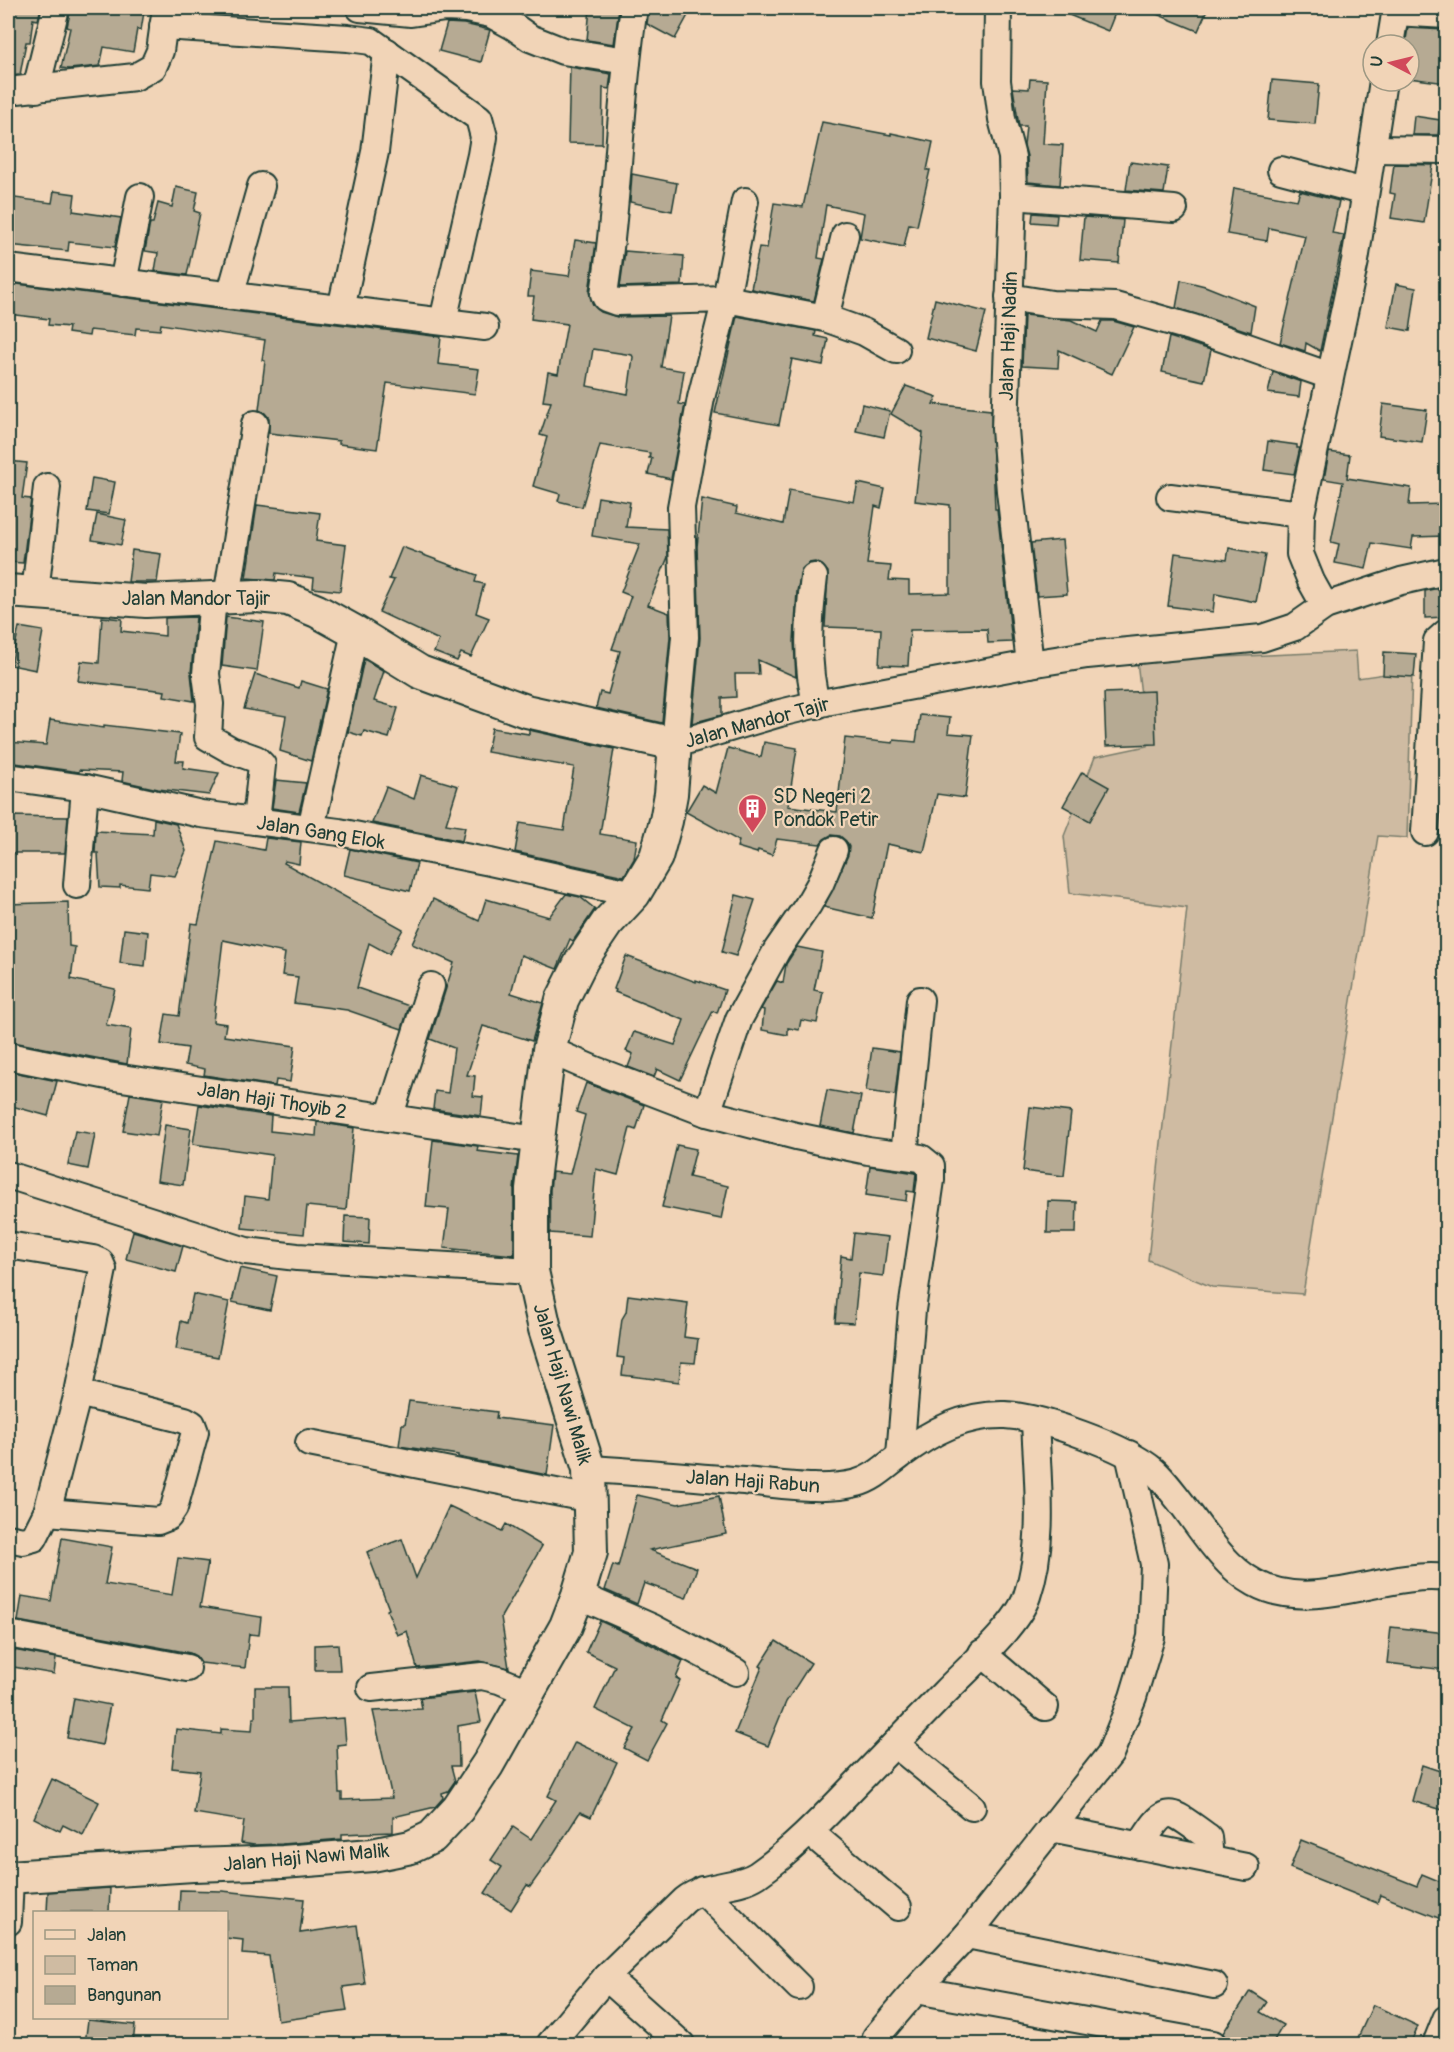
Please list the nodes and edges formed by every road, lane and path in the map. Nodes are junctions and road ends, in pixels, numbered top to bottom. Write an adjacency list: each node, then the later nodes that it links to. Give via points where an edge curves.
1 (56, 8): 11 (street)
2 (360, 8): 10 (street, via 411,13 466,9 491,14 530,38 563,51)
3 (634, 8): 10 (street)
4 (998, 8): 19 (street, Jalan Haji Nadin, via 997,81 1012,157)
5 (1395, 10): 6 (street); 8 (street)
6 (1446, 15)
7 (164, 17): 9 (street, via 348,38 371,42); 11 (street, via 160,51 153,67 135,77)
8 (1391, 33)
9 (387, 52): 29 (street, via 375,152); 31 (street, via 474,113 484,137)
10 (627, 61): 28 (street, via 604,294 617,302)
11 (36, 88): 12 (street)
12 (8, 91)
13 (1381, 93): 14 (street)
14 (1372, 149): 15 (street); 18 (street)
15 (1446, 150)
16 (1281, 170): 18 (street)
17 (261, 186): 26 (street)
18 (1365, 192): 34 (street, via 1355,261)
19 (1013, 196): 22 (street); 27 (street, Jalan Haji Nadin)
20 (140, 197): 25 (street)
21 (745, 201): 28 (street)
22 (1174, 209)
23 (845, 236): 30 (street)
24 (8, 268): 25 (street)
25 (123, 283): 26 (street)
26 (230, 296): 29 (street)
27 (1009, 297): 34 (street, via 1052,304 1115,306 1204,331); 46 (street, Jalan Haji Nadin, via 1005,429)
28 (726, 298): 30 (street); 48 (street, via 701,398 681,507 685,638)
29 (341, 309): 31 (street)
30 (825, 318): 33 (street, via 864,332)
31 (442, 321): 32 (street)
32 (484, 327)
33 (896, 350)
34 (1330, 376): 38 (street)
35 (255, 424): 42 (street)
36 (47, 487): 41 (street)
37 (1170, 497): 38 (street)
38 (1301, 514): 43 (street, via 1300,554)
39 (1446, 572): 43 (street, Jalan Mandor Tajir, via 1372,589)
40 (814, 577): 47 (street, via 810,673)
41 (21, 592): 42 (main road, Jalan Mandor Tajir, via 146,601)
42 (220, 597): 44 (main road, Jalan Mandor Tajir, via 288,599); 51 (street, via 206,674 210,704 208,737 262,765)
43 (1325, 606): 46 (street, Jalan Mandor Tajir, via 1295,627 1262,638)
44 (355, 632): 48 (main road, Jalan Mandor Tajir, via 420,672 526,711); 52 (street)
45 (1446, 633): 53 (street, via 1437,641)
46 (1030, 664): 47 (street, Jalan Mandor Tajir)
47 (816, 705): 48 (street, Jalan Mandor Tajir)
48 (675, 744): 56 (main road, Jalan Haji Nawi Malik, via 666,821 656,857)
49 (8, 777): 50 (street, Jalan Gang Elok)
50 (85, 788): 51 (street, Jalan Gang Elok, via 201,814); 55 (street)
51 (256, 821): 52 (street, Jalan Gang Elok)
52 (311, 828): 56 (street, Jalan Gang Elok)
53 (1425, 832)
54 (834, 850): 61 (street, via 820,884 739,1019)
55 (77, 885)
56 (634, 894): 59 (main road, Jalan Haji Nawi Malik, via 582,960 562,1000)
57 (431, 986): 62 (street)
58 (920, 1000): 64 (street)
59 (549, 1050): 61 (street); 63 (main road, Jalan Haji Nawi Malik)
60 (8, 1056): 62 (street, Jalan Haji Thoyib 2, via 108,1076)
61 (707, 1113): 64 (street, via 796,1136)
62 (389, 1118): 63 (street, Jalan Haji Thoyib 2)
63 (537, 1140): 67 (main road, Jalan Haji Nawi Malik, via 532,1189)
64 (904, 1155): 72 (street, via 921,1158 931,1166 931,1180 912,1310)
65 (8, 1175): 67 (street, via 246,1251)
66 (8, 1245): 68 (street, via 100,1262 103,1269)
67 (532, 1271): 73 (main road, Jalan Haji Nawi Malik)
68 (78, 1393): 74 (street); 74 (street, via 185,1420 195,1432 168,1517 158,1521)
69 (1035, 1420): 71 (street, Jalan Haji Rabun); 72 (street, Jalan Haji Rabun, via 1004,1415 970,1418 950,1424); 79 (street, via 1038,1544 1033,1575 1017,1615)
70 (309, 1443): 73 (street, Jalan Haji Rabun)
71 (1129, 1454): 76 (street, Jalan Haji Rabun, via 1154,1472 1229,1562 1263,1586 1315,1594 1425,1577); 87 (street, via 1154,1564 1151,1637 1110,1754)
72 (900, 1455): 73 (street, Jalan Haji Rabun, via 881,1472 859,1482 819,1488)
73 (590, 1484): 77 (main road, Jalan Haji Nawi Malik, via 591,1552)
74 (47, 1512): 75 (street, via 34,1538)
75 (8, 1538)
76 (1446, 1578)
77 (578, 1595): 81 (street); 83 (main road, Jalan Haji Nawi Malik, via 566,1626)
78 (8, 1634): 80 (street)
79 (982, 1653): 84 (street); 85 (street)
80 (187, 1668)
81 (736, 1671)
82 (371, 1688): 83 (street, via 482,1676)
83 (528, 1692): 92 (main road, Jalan Haji Nawi Malik, via 458,1809 432,1837 411,1847 372,1855 283,1862)
84 (1045, 1707)
85 (895, 1744): 86 (street); 88 (street)
86 (972, 1807)
87 (1051, 1828): 89 (street); 96 (street)
88 (810, 1832): 93 (street, via 750,1879); 94 (street)
89 (1140, 1846): 90 (street); 90 (street, via 1155,1822 1170,1813 1208,1837)
90 (1210, 1860): 91 (street)
91 (1246, 1867)
92 (9, 1877): 95 (street)
93 (702, 1890): 97 (street, via 685,1900); 99 (street)
94 (898, 1907)
95 (8, 1922)
96 (967, 1935): 98 (street); 100 (street)
97 (606, 1977): 102 (street); 103 (street)
98 (1214, 1985)
99 (799, 1987)
100 (915, 1990): 104 (street, via 876,2037); 105 (street)
101 (1446, 2019): 106 (street)
102 (550, 2044)
103 (681, 2044)
104 (878, 2044)
105 (1213, 2044)
106 (1436, 2044)

